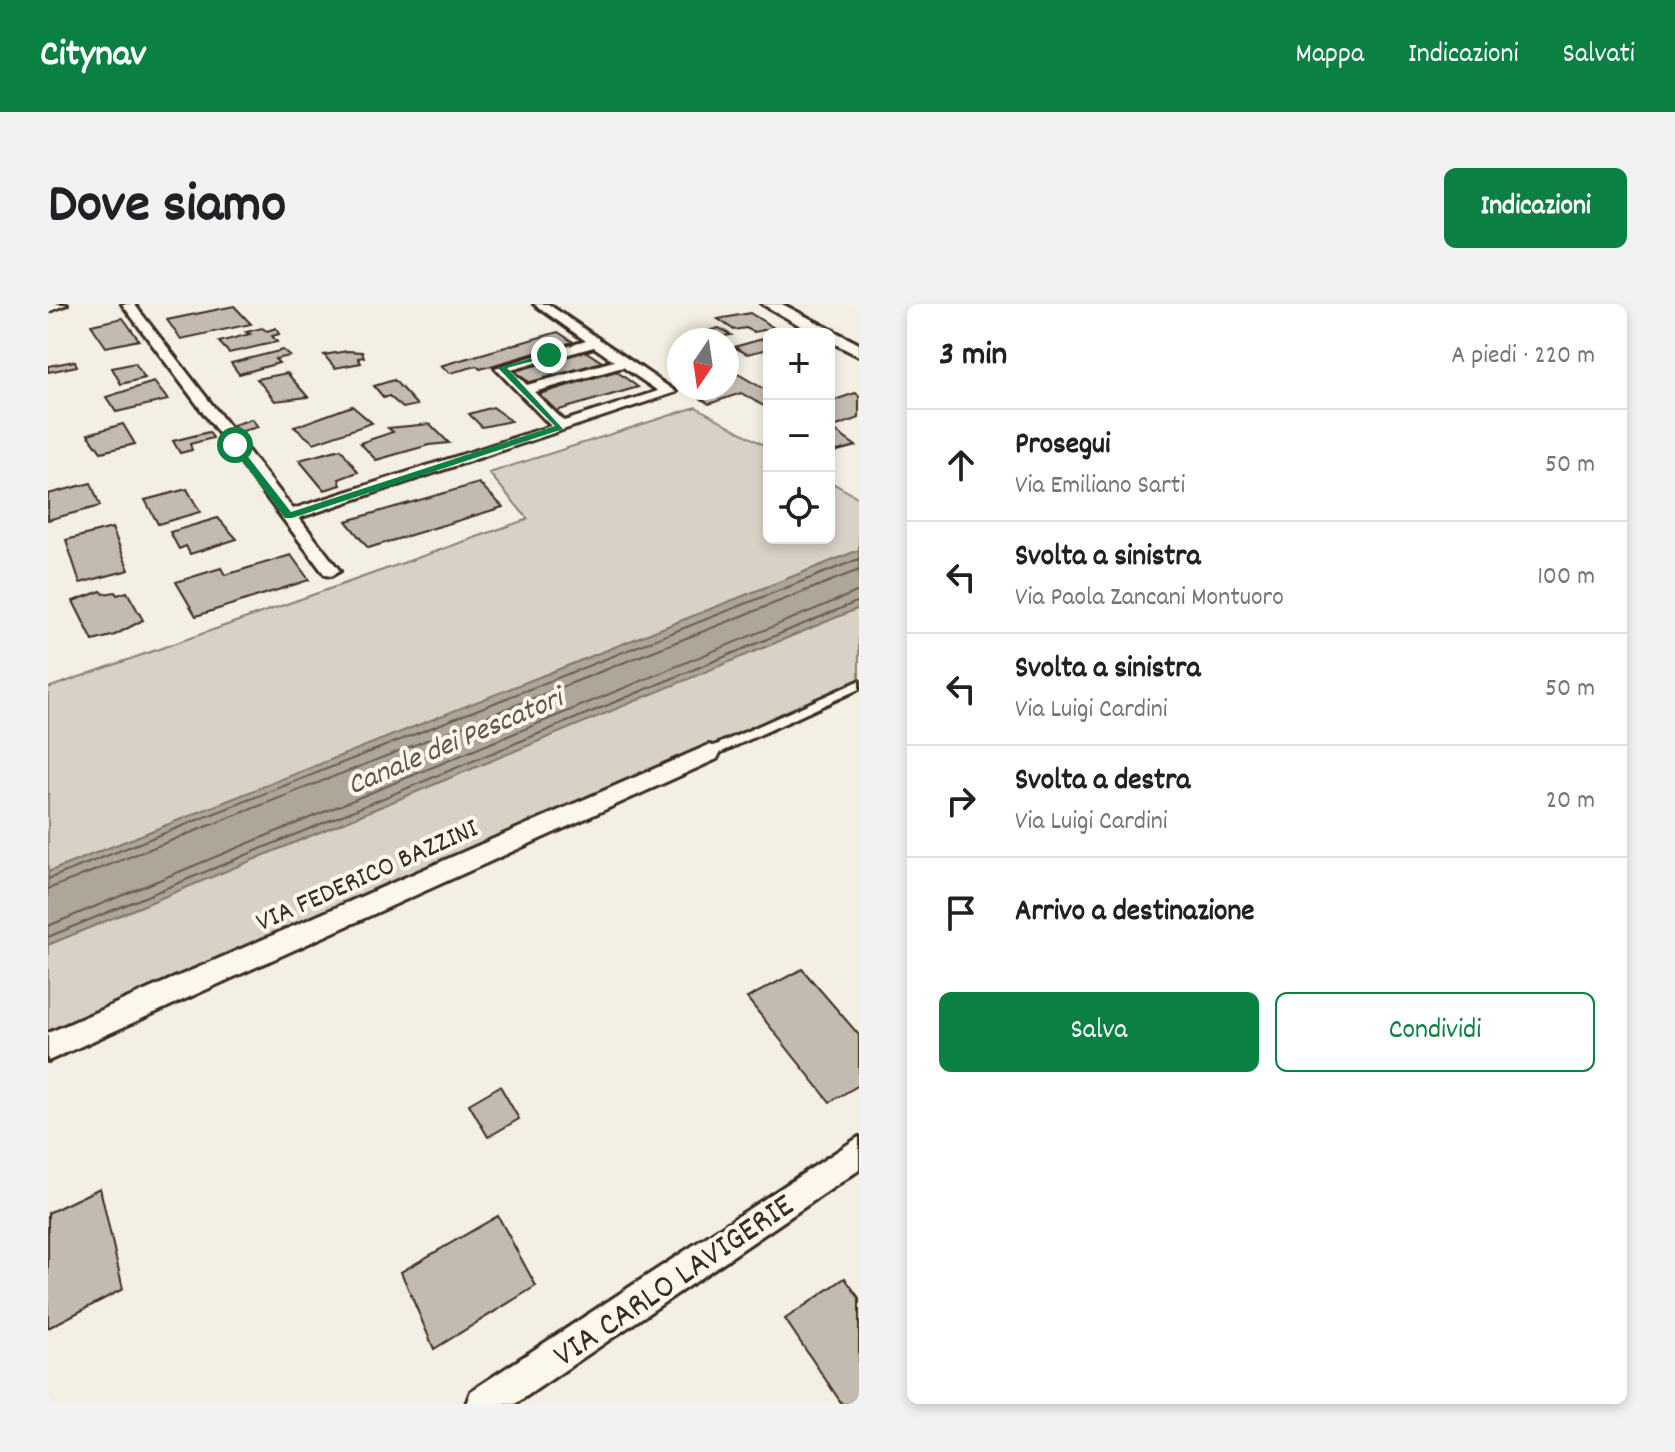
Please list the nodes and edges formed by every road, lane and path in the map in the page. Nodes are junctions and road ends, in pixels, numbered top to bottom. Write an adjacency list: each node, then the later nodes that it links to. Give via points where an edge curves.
1 (59, 304): 5 (street)
2 (128, 304): 13 (street)
3 (540, 304): 8 (street)
4 (770, 304): 6 (street)
5 (48, 307)
6 (816, 328)
7 (835, 338): 9 (street)
8 (596, 342): 10 (street); 11 (street, via 502,368)
9 (859, 351)
10 (625, 362): 11 (street); 12 (street, via 669,392)
11 (524, 390): 12 (street)
12 (561, 427): 13 (street)
13 (289, 516): 14 (street)
14 (331, 571)
15 (859, 685): 16 (lane)
16 (709, 753): 17 (street, VIA FEDERICO BAZZINI)
17 (48, 1047)
18 (859, 1152): 19 (street, VIA CARLO LAVIGERIE)
19 (484, 1404)

